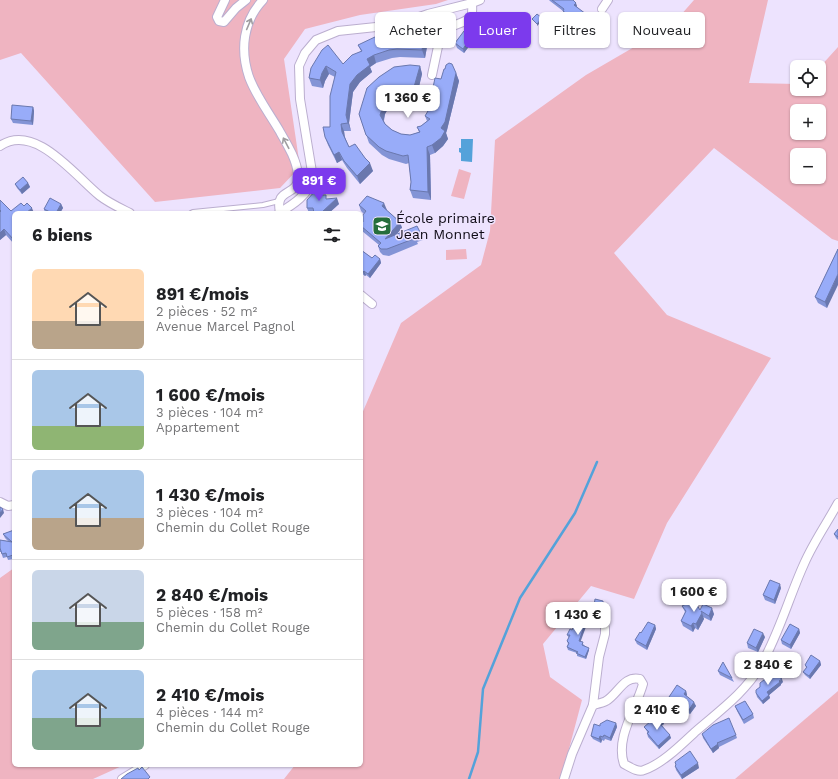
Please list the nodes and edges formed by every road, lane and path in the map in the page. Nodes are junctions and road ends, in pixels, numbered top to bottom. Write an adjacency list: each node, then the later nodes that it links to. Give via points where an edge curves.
1 (225, 0): 2 (street, via 217,17 219,21 224,22)
2 (246, 0)
3 (263, 0): 9 (street, one-way to 3, via 296,186 298,176 291,152 249,77 244,47 244,34 256,8)
4 (608, 0): 6 (street)
5 (476, 2): 7 (street, via 469,18 443,31); 13 (street, via 395,25 338,31 316,40 305,53 299,66 300,99 313,178 306,193)
6 (602, 9)
7 (432, 75)
8 (0, 146): 10 (street, via 14,140 37,144 48,150 101,197)
9 (279, 201): 11 (lane); 12 (street)
10 (126, 211)
11 (202, 211)
12 (280, 211)
13 (283, 211)
14 (363, 297): 15 (street)
15 (372, 304)
16 (0, 502): 18 (street)
17 (838, 503): 20 (street, via 804,562 761,666 731,701 674,750 654,766 642,771 624,764 621,756 625,732 642,689 640,679 628,680 605,702)
18 (12, 505)
19 (605, 628): 20 (street)
20 (593, 705): 23 (street)
21 (142, 767): 22 (street)
22 (122, 779)
23 (564, 779)

